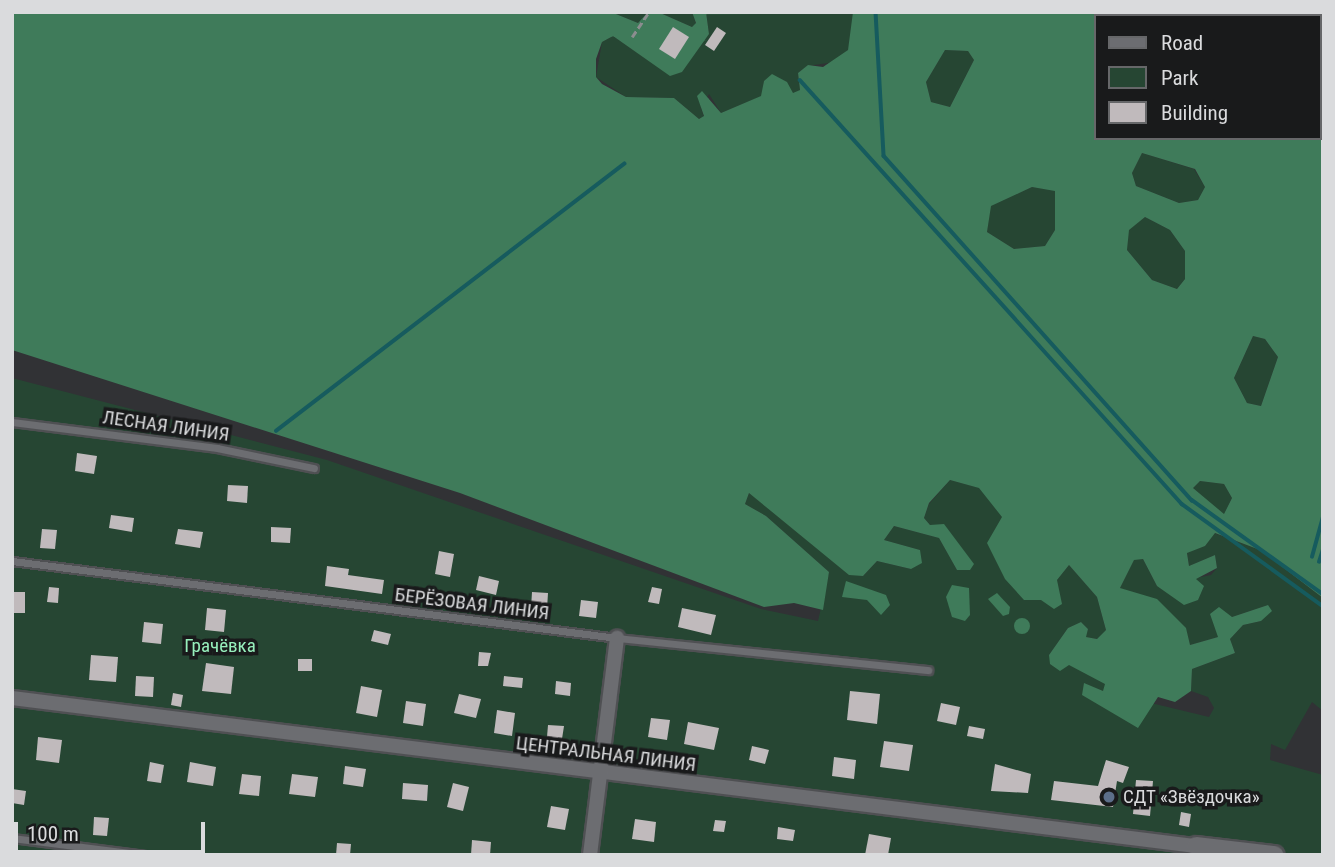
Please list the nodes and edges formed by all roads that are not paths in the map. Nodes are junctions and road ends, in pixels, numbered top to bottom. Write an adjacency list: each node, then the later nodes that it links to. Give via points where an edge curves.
1 (12, 422): 2 (lane, ЛЕСНАЯ ЛИНИЯ, via 217,448)
2 (314, 468)
3 (12, 562): 4 (lane, БЕРЁЗОВАЯ ЛИНИЯ)
4 (617, 638): 5 (lane, БЕРЁЗОВАЯ ЛИНИЯ); 7 (street)
5 (928, 670)
6 (12, 698): 7 (street, ЦЕНТРАЛЬНАЯ ЛИНИЯ)
7 (601, 774): 9 (street, ЦЕНТРАЛЬНАЯ ЛИНИЯ, via 1133,835); 11 (street)
8 (12, 838): 10 (lane)
9 (1195, 850): 12 (street)
10 (145, 855)
11 (590, 855)
12 (1274, 855)

